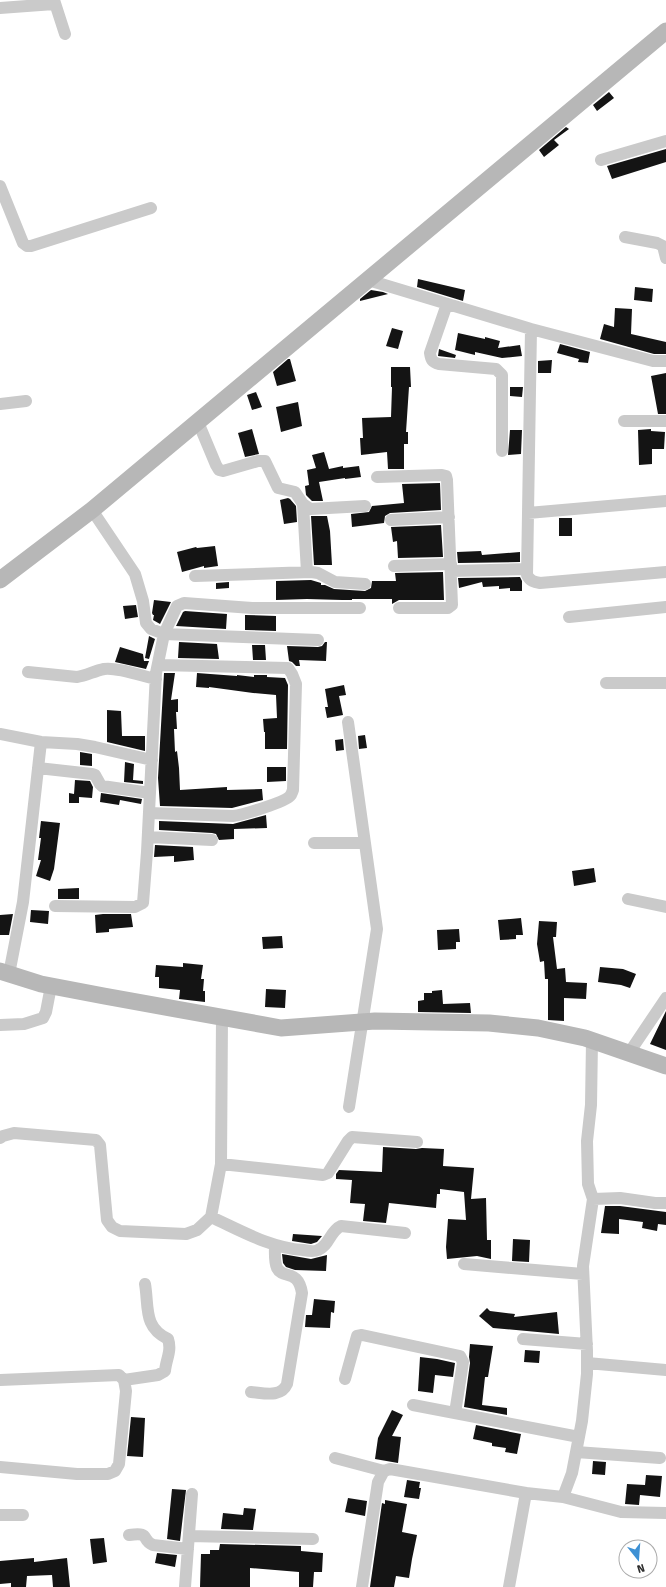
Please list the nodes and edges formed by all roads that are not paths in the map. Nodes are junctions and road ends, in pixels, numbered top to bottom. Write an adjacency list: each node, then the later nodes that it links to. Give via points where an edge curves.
1 (54, 2): 2 (street); 4 (street)
2 (0, 8)
3 (666, 31): 11 (main road)
4 (65, 34)
5 (666, 140): 6 (street)
6 (601, 160)
7 (0, 186): 8 (street, via 23,243 27,246)
8 (151, 208)
9 (625, 236): 10 (street, via 663,246)
10 (666, 258)
11 (368, 280): 12 (street); 19 (main road)
12 (447, 304): 13 (street); 20 (street, via 430,353 431,359 439,364 499,371 502,381)
13 (531, 329): 14 (street, via 653,361); 26 (street)
14 (666, 361)
15 (26, 401): 16 (street)
16 (0, 404)
17 (624, 421): 18 (street)
18 (666, 421)
19 (198, 422): 23 (street, via 219,470 265,461 278,488 296,492); 25 (main road)
20 (502, 451)
21 (377, 477): 27 (street, via 446,476)
22 (666, 501): 26 (street)
23 (303, 504): 24 (street, via 310,509); 32 (street)
24 (365, 506)
25 (92, 510): 35 (main road); 41 (street, via 135,574 146,623 151,629)
26 (528, 513): 31 (street)
27 (449, 517): 28 (street); 30 (street)
28 (391, 520)
29 (394, 566): 30 (street)
30 (451, 568): 31 (street); 39 (street, via 451,607)
31 (527, 569): 33 (street, via 531,581 540,583)
32 (307, 572): 34 (street); 36 (street, via 318,573 335,582)
33 (666, 572)
34 (195, 576)
35 (0, 580)
36 (365, 584)
37 (666, 607): 40 (street)
38 (360, 608): 41 (street, via 252,608 184,603 177,606)
39 (399, 608)
40 (569, 617)
41 (164, 634): 42 (street); 43 (street)
42 (318, 640)
43 (158, 665): 45 (street); 54 (street, via 288,668 296,684 293,790 290,796 283,800 241,815)
44 (28, 672): 45 (street, via 77,677 111,669)
45 (156, 679): 51 (street)
46 (606, 683): 47 (street)
47 (666, 683)
48 (348, 722): 58 (street)
49 (0, 734): 50 (street)
50 (41, 742): 51 (street, via 77,744); 52 (street)
51 (152, 760): 53 (street)
52 (38, 768): 53 (street, via 95,774 102,786); 62 (street, via 23,902)
53 (150, 793): 54 (street)
54 (149, 813): 55 (street)
55 (148, 837): 56 (street); 60 (street, via 143,903 135,907)
56 (212, 840)
57 (314, 843): 58 (street)
58 (365, 843): 66 (street, via 376,929)
59 (628, 899): 61 (street)
60 (55, 906)
61 (666, 907)
62 (4, 972): 63 (main road)
63 (51, 986): 65 (main road); 67 (street, via 43,1018 24,1024)
64 (666, 998): 69 (street)
65 (222, 1017): 66 (main road, via 281,1028); 74 (street)
66 (361, 1022): 68 (main road, via 489,1024 538,1028); 71 (street)
67 (0, 1025)
68 (592, 1041): 69 (main road); 75 (street, via 588,1184)
69 (629, 1053): 70 (main road)
70 (666, 1066)
71 (349, 1107)
72 (0, 1138): 77 (street, via 14,1133 96,1140 100,1145 107,1220 112,1227 120,1231 186,1234 197,1230)
73 (417, 1142): 74 (street, via 352,1137 328,1173 323,1175)
74 (221, 1164): 77 (street)
75 (593, 1199): 76 (street, via 620,1198); 81 (street)
76 (666, 1203)
77 (211, 1217): 79 (street)
78 (404, 1233): 79 (street, via 346,1226 336,1228 319,1250 289,1249)
79 (275, 1245): 90 (street, via 276,1266 279,1271 296,1278 300,1284 300,1308 285,1389 278,1393)
80 (464, 1264): 81 (street)
81 (583, 1274): 84 (street)
82 (145, 1284): 89 (street, via 151,1324 160,1335 168,1339 171,1348 165,1371 158,1375)
83 (523, 1339): 84 (street)
84 (587, 1344): 85 (street)
85 (587, 1363): 86 (street); 93 (street, via 582,1421)
86 (666, 1370)
87 (345, 1379): 92 (street, via 357,1336 362,1335 460,1356 463,1362)
88 (0, 1380): 89 (street, via 119,1375)
89 (124, 1380): 97 (street, via 126,1391 119,1464 115,1471 108,1474 77,1474)
90 (251, 1392)
91 (413, 1405): 92 (street)
92 (455, 1413): 93 (street)
93 (578, 1436): 94 (street)
94 (576, 1452): 96 (street); 101 (street)
95 (335, 1458): 98 (street)
96 (660, 1458)
97 (0, 1467)
98 (384, 1472): 99 (street, via 390,1469); 109 (street, via 378,1482)
99 (526, 1493): 101 (street); 110 (street)
100 (192, 1494): 107 (street)
101 (563, 1497): 102 (street, via 621,1512)
102 (666, 1513)
103 (0, 1515): 104 (street)
104 (24, 1515)
105 (129, 1535): 107 (street, via 143,1535 153,1545)
106 (313, 1540): 107 (street)
107 (189, 1542): 108 (street)
108 (185, 1587)
109 (362, 1587)
110 (509, 1587)

